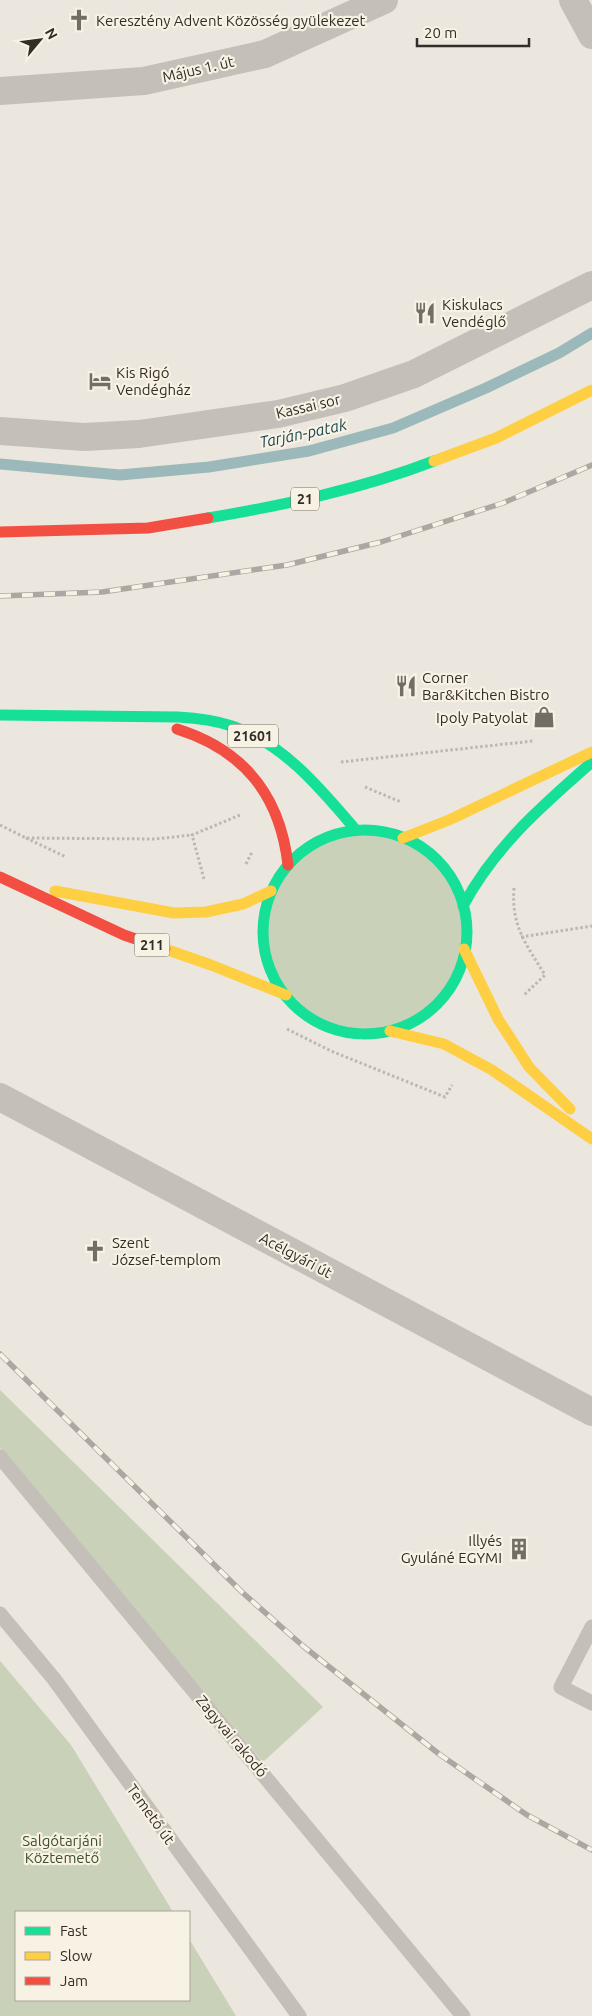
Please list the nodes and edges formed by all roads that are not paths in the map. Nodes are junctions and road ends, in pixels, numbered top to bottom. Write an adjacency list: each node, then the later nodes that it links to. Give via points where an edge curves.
1 (384, 0): 4 (street, Május 1. út, via 265,54 144,81)
2 (573, 0): 3 (street)
3 (592, 35)
4 (0, 91)
5 (592, 285): 7 (street, Kassai sor, via 414,374 345,398 278,414 139,434 84,437)
6 (592, 390): 8 (main road, 21, via 496,438 390,478 282,505 148,528)
7 (0, 431)
8 (0, 532)
9 (0, 715): 10 (main road, 21601)
10 (117, 715): 13 (main road, 21601, via 192,717 243,730 264,741 310,778); 15 (main road, 21601, via 200,735 235,757 256,779 271,802 285,836)
11 (592, 752): 14 (main road, via 449,820)
12 (592, 762): 19 (main road, via 521,825 471,888)
13 (355, 829): 14 (main road, 211, via 389,832); 15 (main road, 211, via 322,838 294,856)
14 (403, 838): 19 (main road, 211, via 420,845 445,868 462,898)
15 (288, 864): 18 (main road, 211)
16 (0, 877): 17 (main road, 211)
17 (21, 885): 18 (main road, 211, via 174,913 206,912 243,904); 21 (main road, 211, via 124,935)
18 (271, 891): 21 (main road, 211, via 263,916 264,950 275,982)
19 (463, 906): 20 (main road, 211, via 467,931)
20 (464, 949): 22 (main road, 211, via 462,965 446,994 421,1018); 24 (main road, via 498,1019 529,1067)
21 (286, 995): 22 (main road, 211, via 296,1008 325,1026 357,1034)
22 (390, 1031): 25 (main road, via 444,1044 492,1070)
23 (0, 1097): 26 (street, Acélgyári út)
24 (592, 1132)
25 (592, 1139)
26 (592, 1412)
27 (0, 1457): 32 (lane, Zagyvai rakodó)
28 (0, 1614): 31 (lane, Temető út, via 54,1680)
29 (592, 1627): 30 (lane, via 561,1687)
30 (592, 1703)
31 (299, 2016)
32 (463, 2016)

